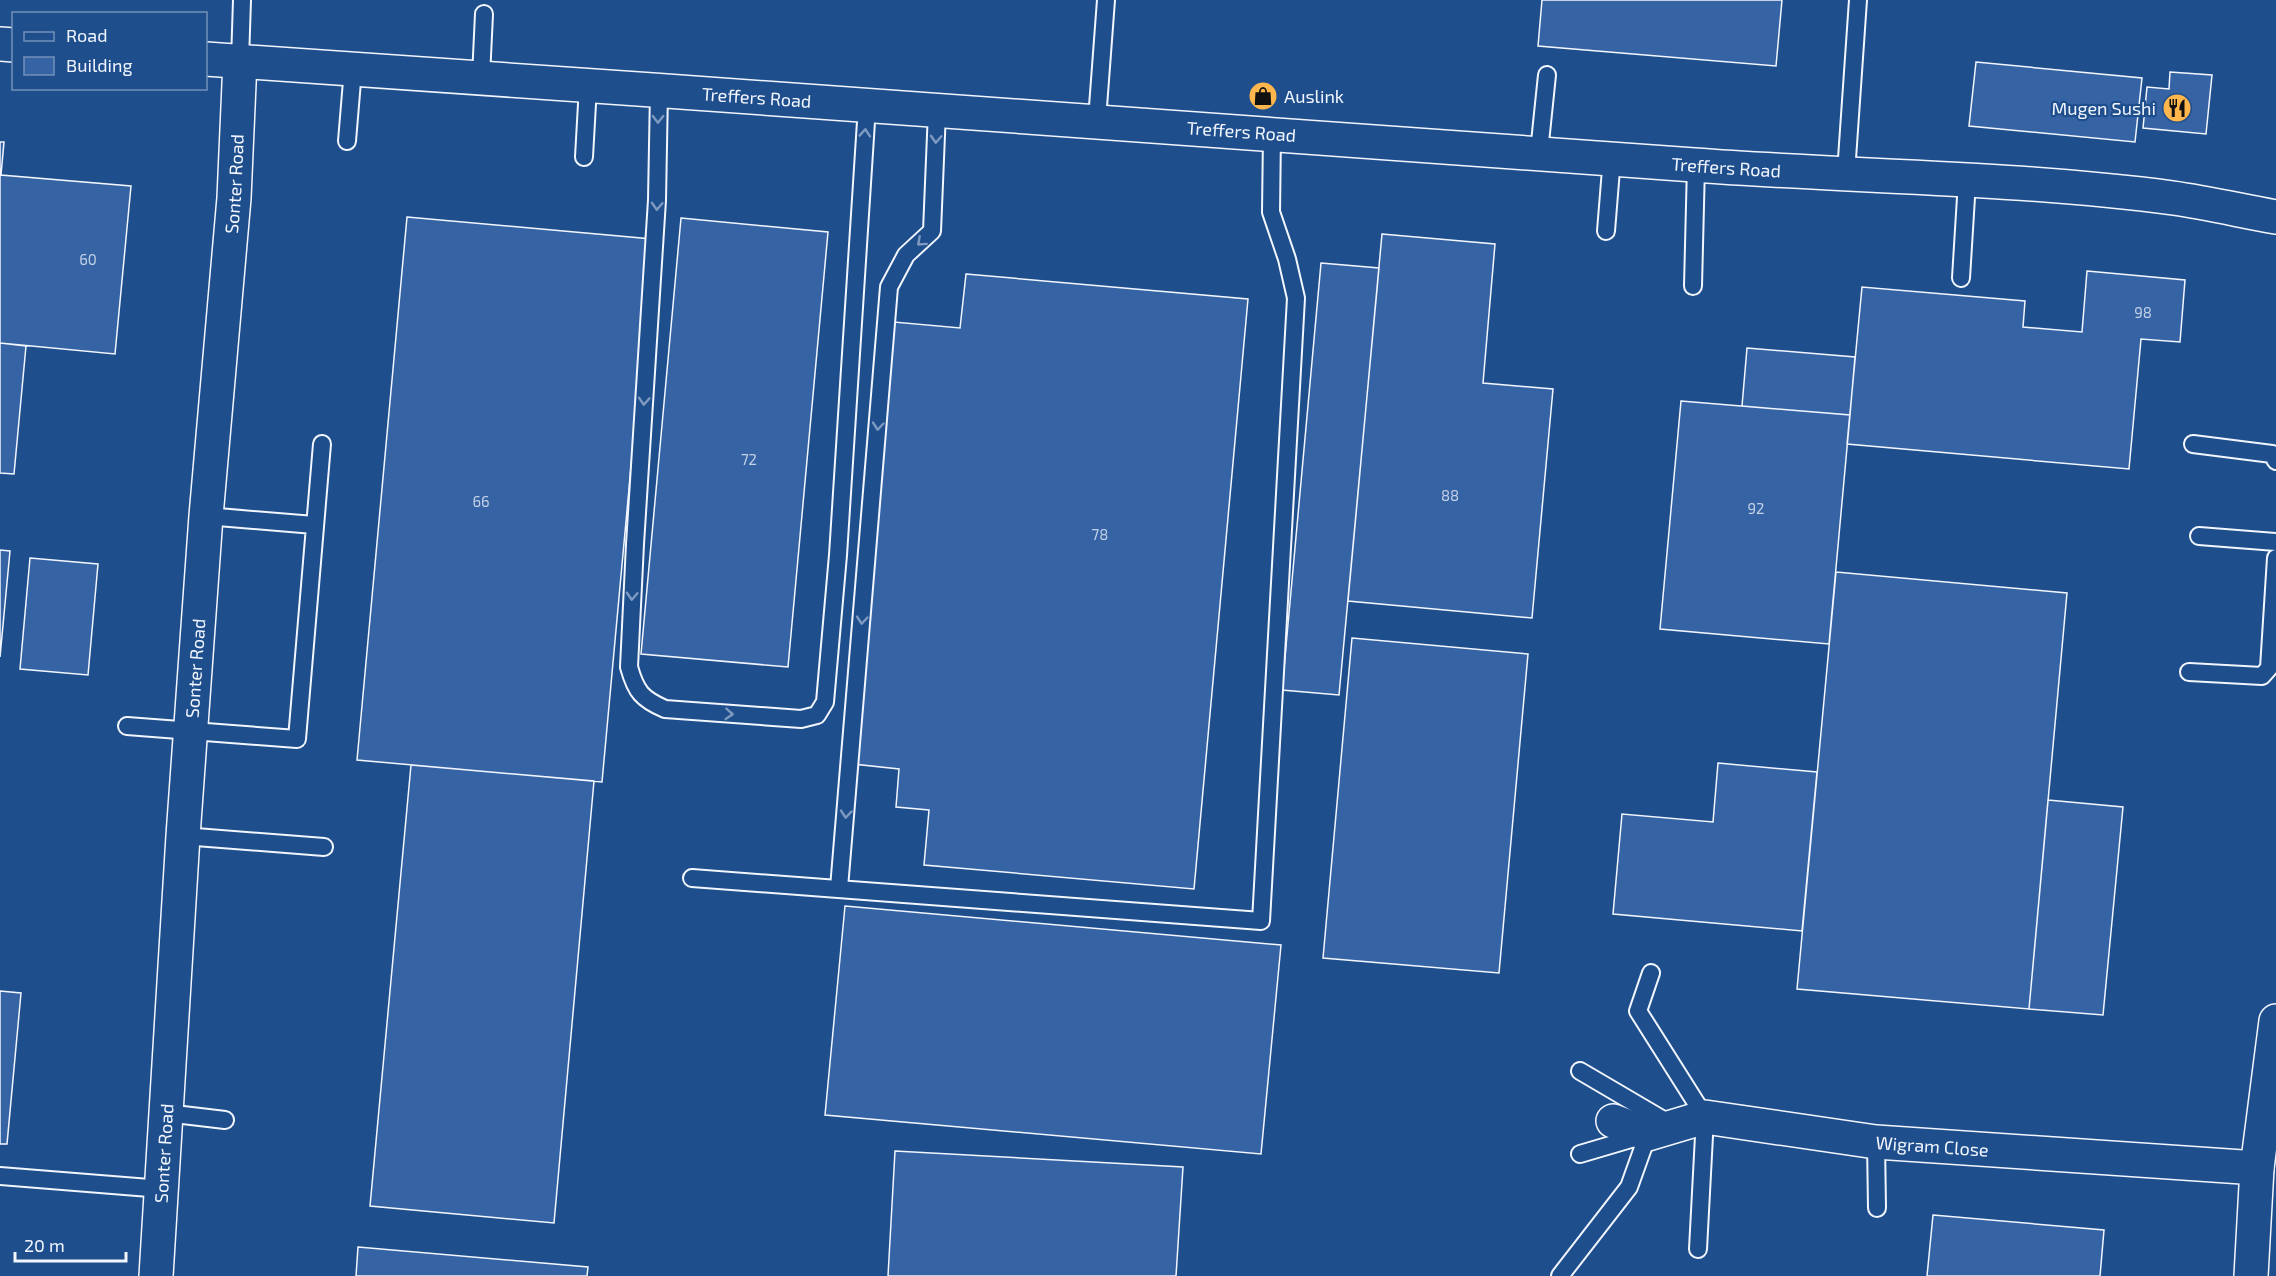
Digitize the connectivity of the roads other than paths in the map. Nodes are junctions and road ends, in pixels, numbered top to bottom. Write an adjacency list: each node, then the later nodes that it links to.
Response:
1 (242, 0): 6 (lane)
2 (1106, 0): 14 (lane)
3 (1858, 0): 21 (lane)
4 (484, 14): 9 (lane)
5 (207, 59): 6 (street, Treffers Road)
6 (240, 61): 7 (street, Treffers Road); 30 (street, Sonter Road)
7 (353, 69): 9 (street, Treffers Road); 16 (lane)
8 (1547, 75): 17 (lane)
9 (481, 77): 10 (street, Treffers Road)
10 (588, 86): 11 (street, Treffers Road); 18 (lane)
11 (659, 91): 12 (street, Treffers Road); 12 (lane, one-way to 12)
12 (867, 106): 13 (street, Treffers Road)
13 (937, 111): 14 (street, Treffers Road); 41 (lane, one-way to 41)
14 (1097, 120): 15 (street, Treffers Road)
15 (1272, 134): 17 (street, Treffers Road); 41 (lane)
16 (347, 141)
17 (1539, 152): 19 (street, Treffers Road)
18 (584, 157)
19 (1611, 157): 20 (street, Treffers Road); 24 (lane)
20 (1696, 165): 21 (street, Treffers Road); 26 (lane)
21 (1846, 173): 22 (street, Treffers Road)
22 (1967, 181): 23 (street, Treffers Road); 25 (lane)
23 (2276, 217)
24 (1606, 231)
25 (1961, 278)
26 (1694, 286)
27 (322, 444): 31 (lane)
28 (2193, 444): 29 (lane)
29 (2276, 460)
30 (206, 516): 31 (lane); 37 (street, Sonter Road)
31 (314, 525): 37 (lane)
32 (2199, 536): 33 (lane)
33 (2276, 542)
34 (2276, 558): 35 (lane)
35 (2189, 672)
36 (127, 726): 37 (lane)
37 (191, 732): 38 (street, Sonter Road)
38 (183, 836): 39 (lane); 45 (street, Sonter Road)
39 (324, 847)
40 (692, 878): 41 (lane)
41 (839, 888)
42 (1651, 973): 46 (lane)
43 (2276, 1021): 52 (street)
44 (1581, 1071): 49 (lane)
45 (166, 1113): 47 (lane); 54 (street, Sonter Road)
46 (1705, 1117): 49 (street, Wigram Close); 50 (street, Wigram Close); 56 (lane)
47 (225, 1120)
48 (1613, 1121): 49 (street)
49 (1660, 1130): 51 (lane); 58 (lane)
50 (1876, 1142): 52 (street, Wigram Close); 55 (lane)
51 (1580, 1154)
52 (2257, 1168): 59 (street)
53 (0, 1176): 54 (lane)
54 (162, 1189): 57 (street, Sonter Road)
55 (1877, 1208)
56 (1698, 1249)
57 (156, 1276)
58 (1560, 1276)
59 (2250, 1276)

